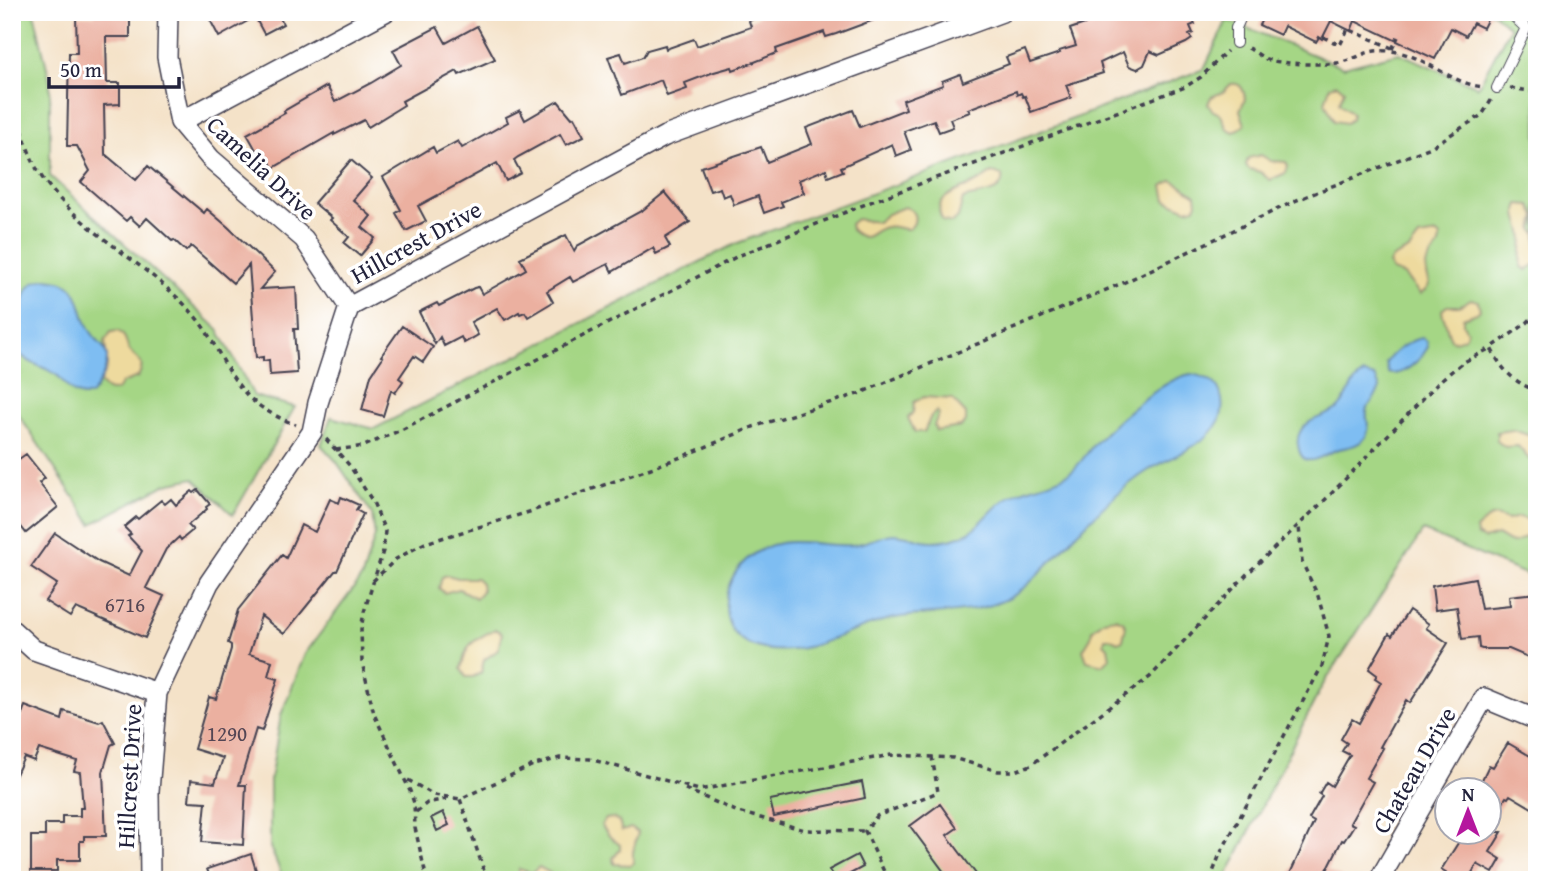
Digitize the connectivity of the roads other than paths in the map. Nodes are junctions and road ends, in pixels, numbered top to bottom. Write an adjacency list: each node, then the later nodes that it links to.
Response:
1 (168, 12): 8 (street, Camelia Drive)
2 (385, 12): 8 (street)
3 (1002, 12): 9 (street, Hillcrest Drive)
4 (1243, 12): 6 (lane)
5 (1509, 12): 7 (lane)
6 (1236, 43)
7 (1497, 88)
8 (180, 122): 9 (street, Camelia Drive)
9 (349, 307): 11 (street, Hillcrest Drive)
10 (12, 630): 11 (street)
11 (157, 693): 13 (street, Hillcrest Drive)
12 (1537, 720): 14 (street, Chateau Drive)
13 (146, 878)
14 (1379, 880)

